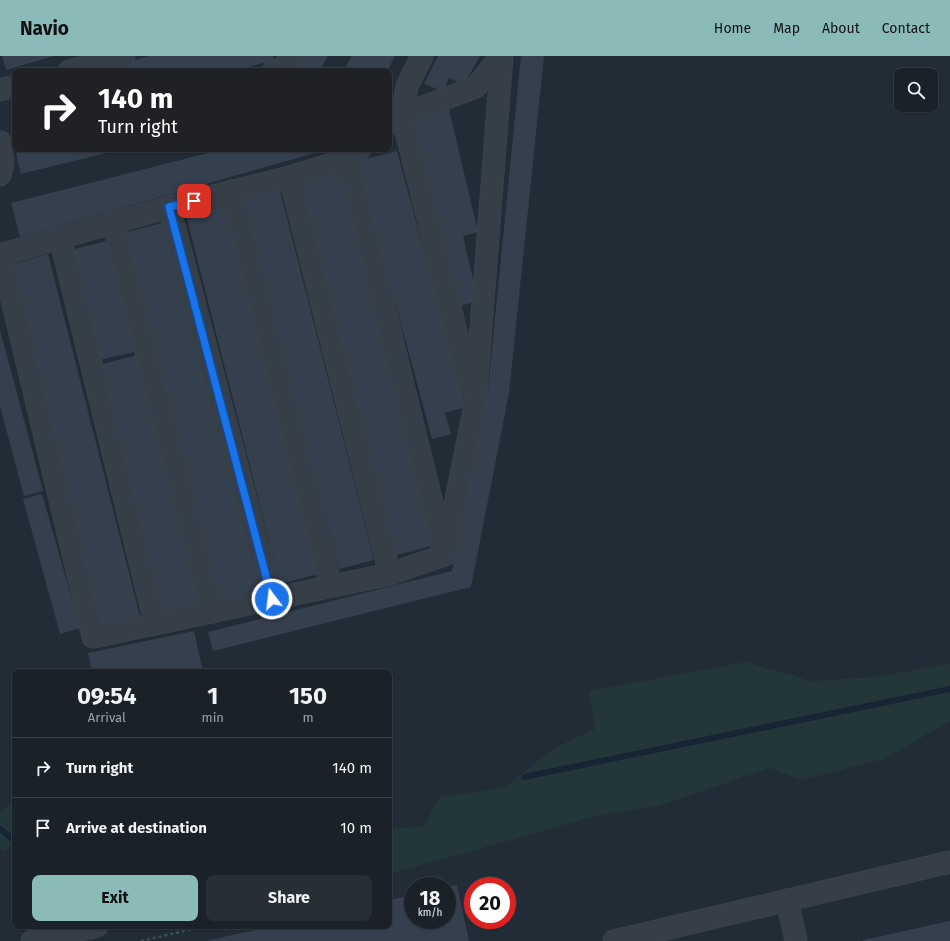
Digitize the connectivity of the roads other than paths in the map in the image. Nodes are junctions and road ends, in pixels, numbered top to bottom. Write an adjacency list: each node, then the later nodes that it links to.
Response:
1 (124, 56): 5 (lane)
2 (290, 56): 6 (lane)
3 (422, 56): 9 (lane)
4 (502, 56): 9 (lane); 20 (lane)
5 (80, 68)
6 (284, 68)
7 (12, 87): 8 (lane)
8 (0, 90)
9 (396, 121): 20 (lane)
10 (12, 138): 11 (lane)
11 (0, 141): 13 (lane)
12 (354, 154): 14 (lane); 21 (lane)
13 (0, 175)
14 (290, 178): 15 (lane); 22 (lane)
15 (232, 191): 16 (lane); 23 (lane)
16 (169, 207): 17 (lane); 24 (lane)
17 (114, 222): 18 (lane); 25 (lane)
18 (60, 237): 19 (lane); 26 (lane)
19 (1, 255): 26 (lane)
20 (475, 405): 21 (lane)
21 (445, 555): 22 (lane)
22 (390, 574): 23 (lane)
23 (331, 586): 24 (lane)
24 (272, 599): 25 (lane)
25 (212, 612): 26 (lane)
26 (155, 624)
27 (950, 862): 28 (lane)
28 (787, 900): 31 (lane); 32 (lane)
29 (84, 929): 30 (lane)
30 (32, 941)
31 (614, 941)
32 (796, 941)

